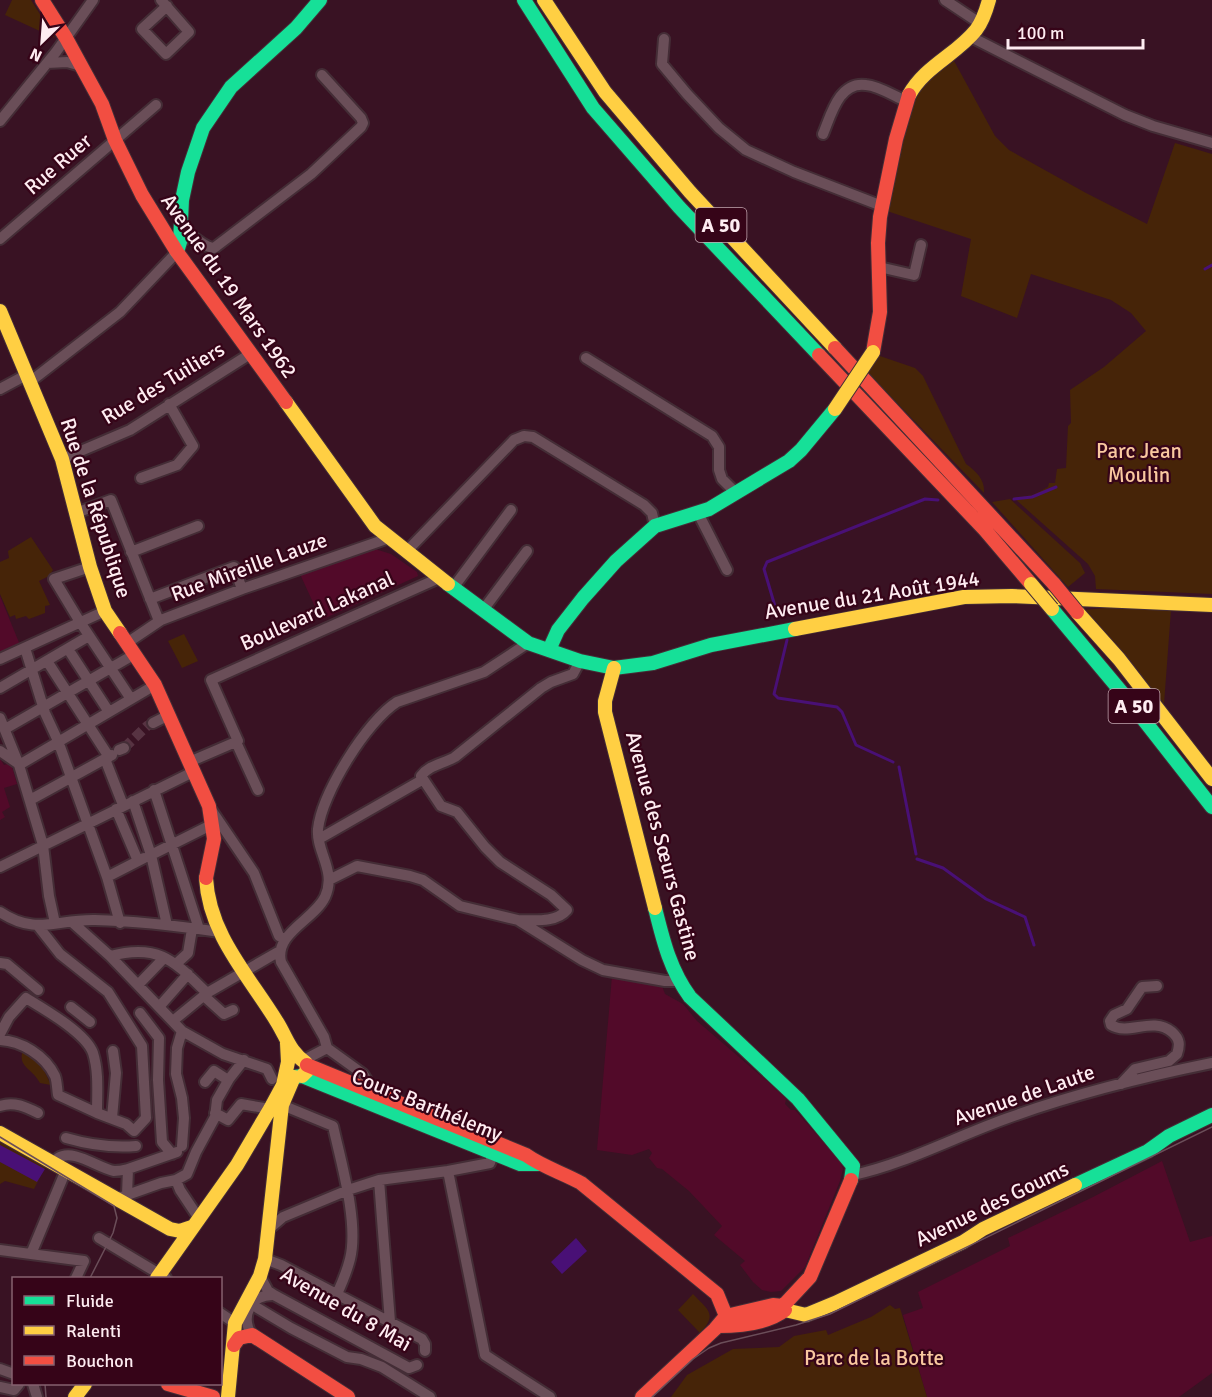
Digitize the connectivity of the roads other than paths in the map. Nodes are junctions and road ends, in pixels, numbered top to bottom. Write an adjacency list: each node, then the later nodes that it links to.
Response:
1 (42, 0): 11 (main road, Avenue du 19 Mars 1962)
2 (93, 0): 11 (street)
3 (320, 0): 25 (main road)
4 (524, 0): 94 (main road, A 50, bridge)
5 (544, 0): 87 (main road, A 50, bridge)
6 (945, 0): 9 (street)
7 (989, 0): 9 (main road)
8 (164, 3): 8 (street)
9 (981, 24): 10 (main road)
10 (971, 37): 16 (main road); 21 (street)
11 (66, 38): 13 (street); 14 (main road, Avenue du 19 Mars 1962)
12 (664, 39): 22 (street)
13 (47, 63): 14 (street); 18 (street)
14 (81, 66): 20 (main road, Avenue du 19 Mars 1962)
15 (322, 75): 25 (street)
16 (906, 101): 19 (street); 22 (main road)
17 (156, 105): 20 (street, Rue Ruer)
18 (0, 121)
19 (823, 134)
20 (115, 140): 23 (street, Rue Ruer); 25 (main road, Avenue du 19 Mars 1962)
21 (1212, 143)
22 (882, 206): 26 (main road)
23 (0, 239)
24 (921, 245): 26 (street)
25 (178, 247): 29 (main road, Avenue du 19 Mars 1962); 31 (street)
26 (879, 267): 36 (main road, bridge)
27 (0, 311): 28 (main road, Rue de la République)
28 (3, 328): 31 (main road, Rue de la République)
29 (250, 354): 33 (street, Rue des Tuiliers); 42 (main road, Avenue du 19 Mars 1962)
30 (586, 358): 36 (street)
31 (29, 377): 32 (street); 34 (main road, Rue de la République)
32 (0, 389)
33 (169, 404): 34 (street, Rue des Tuiliers); 35 (street)
34 (62, 459): 38 (main road, Rue de la République)
35 (141, 478)
36 (736, 493): 39 (main road)
37 (511, 510): 49 (street)
38 (76, 513): 44 (street); 46 (main road, Rue de la République)
39 (698, 513): 41 (main road); 47 (street)
40 (198, 526): 44 (street)
41 (655, 526): 45 (street); 62 (main road)
42 (389, 538): 45 (main road, Avenue du 19 Mars 1962); 50 (street, Rue Mireille Lauze)
43 (526, 551): 53 (street)
44 (131, 552): 51 (street)
45 (406, 552): 48 (main road, Avenue du 19 Mars 1962)
46 (90, 567): 54 (main road, Rue de la République); 56 (street)
47 (727, 570)
48 (439, 578): 49 (main road, Avenue du 19 Mars 1962); 81 (street, Boulevard Lakanal)
49 (453, 588): 53 (main road, Avenue du 19 Mars 1962)
50 (242, 589): 51 (street); 55 (street, Rue Mireille Lauze)
51 (150, 599): 55 (street)
52 (1212, 605): 67 (main road, Avenue du 21 Août 1944)
53 (483, 610): 58 (main road, Avenue du 21 Août 1944)
54 (105, 611): 56 (street); 60 (main road, Rue de la République)
55 (159, 621): 60 (street, Rue Mireille Lauze)
56 (80, 622): 57 (street); 59 (street)
57 (89, 636): 61 (street); 66 (street)
58 (528, 643): 62 (main road, Avenue du 21 Août 1944); 97 (street)
59 (25, 648): 63 (street); 68 (street)
60 (131, 648): 66 (street, Rue Mireille Lauze); 70 (main road, Rue de la République)
61 (68, 649): 64 (street); 69 (street)
62 (549, 651): 65 (main road, Avenue du 21 Août 1944)
63 (0, 659)
64 (47, 661): 68 (street); 72 (street)
65 (580, 661): 67 (main road, Avenue du 21 Août 1944); 88 (street)
66 (110, 668): 69 (street, Rue Mireille Lauze); 73 (street)
67 (614, 668): 122 (main road, Avenue des Sœurs Gastine)
68 (31, 670): 71 (street); 74 (street)
69 (89, 680): 72 (street, Rue Mireille Lauze); 75 (street)
70 (155, 685): 73 (street); 76 (main road, Rue de la République)
71 (0, 688)
72 (68, 693): 74 (street, Rue Mireille Lauze); 79 (street)
73 (131, 699): 75 (street)
74 (44, 705): 77 (street, Rue Mireille Lauze); 80 (street)
75 (109, 712): 79 (street)
76 (169, 715): 78 (street); 85 (main road, Rue de la République)
77 (2, 723): 84 (street)
78 (153, 723)
79 (88, 724): 80 (street); 83 (street)
80 (58, 741): 84 (street); 86 (street)
81 (236, 742): 85 (street); 90 (street)
82 (0, 751): 84 (street)
83 (114, 754): 86 (street); 92 (street)
84 (19, 765): 91 (street)
85 (191, 767): 89 (street); 93 (main road, Rue de la République)
86 (69, 778): 91 (street); 96 (street)
87 (1212, 779)
88 (422, 780): 97 (street); 106 (street)
89 (154, 790): 92 (street); 98 (street)
90 (258, 790)
91 (30, 800): 99 (street)
92 (124, 805): 96 (street); 100 (street); 101 (street)
93 (209, 806): 95 (main road, Rue de la République); 114 (street)
94 (1212, 807)
95 (213, 824): 98 (street); 113 (main road, Rue de la République)
96 (86, 825): 99 (street); 103 (street)
97 (319, 839): 104 (street)
98 (172, 844): 100 (street); 112 (street)
99 (43, 845): 102 (street); 109 (street)
100 (150, 855): 101 (street); 110 (street)
101 (138, 861): 103 (street)
102 (0, 867)
103 (107, 877): 108 (street)
104 (329, 880): 106 (street); 114 (street)
105 (0, 912): 111 (street)
106 (518, 921): 122 (street)
107 (72, 922): 108 (street); 109 (street); 115 (street)
108 (120, 922): 110 (street)
109 (55, 923): 111 (street)
110 (167, 925): 112 (street)
111 (38, 926): 152 (street)
112 (196, 929): 113 (street); 119 (street)
113 (220, 932): 120 (main road, Rue de la République)
114 (285, 939): 116 (street)
115 (110, 956): 117 (street); 123 (street)
116 (280, 957): 120 (street); 136 (street)
117 (164, 958): 119 (street); 123 (street)
118 (0, 963): 125 (street)
119 (177, 963): 121 (street)
120 (243, 973): 126 (street); 140 (main road, Rue de la République)
121 (188, 974): 126 (street); 127 (street)
122 (678, 981): 166 (main road, Avenue des Sœurs Gastine)
123 (138, 986): 127 (street)
124 (1157, 986): 144 (street)
125 (38, 990)
126 (206, 994): 129 (street); 131 (street)
127 (155, 1004): 131 (street)
128 (71, 1006): 132 (street)
129 (233, 1010)
130 (140, 1013): 159 (street)
131 (174, 1020): 133 (street)
132 (90, 1022)
133 (182, 1031): 138 (street); 159 (street)
134 (0, 1034): 149 (street)
135 (0, 1040): 149 (street)
136 (327, 1048): 140 (street); 145 (street)
137 (113, 1051): 152 (street)
138 (244, 1060): 141 (street); 142 (street)
139 (1212, 1063): 144 (street, Avenue de Laute)
140 (297, 1067): 145 (main road); 147 (main road); 158 (main road, Cours Barthélemy)
141 (272, 1079)
142 (228, 1080): 143 (street); 150 (street)
143 (205, 1082)
144 (1121, 1084): 166 (street, Avenue de Laute)
145 (375, 1093): 158 (main road)
146 (0, 1106): 148 (street)
147 (276, 1107): 150 (street); 153 (main road); 156 (main road); 169 (street)
148 (38, 1113)
149 (98, 1113): 152 (street)
150 (215, 1113): 160 (street)
151 (1212, 1115): 183 (main road, Avenue des Goums)
152 (112, 1118)
153 (257, 1129): 156 (main road); 171 (main road)
154 (0, 1133): 164 (main road)
155 (66, 1138): 157 (street)
156 (279, 1139): 172 (main road)
157 (136, 1146)
158 (494, 1148): 165 (street); 185 (main road, Cours Barthélemy)
159 (178, 1150): 160 (street); 162 (street); 163 (street)
160 (196, 1152): 162 (street)
161 (58, 1158): 163 (street)
162 (190, 1163): 167 (street)
163 (128, 1169): 170 (street)
164 (66, 1170): 170 (main road); 175 (street)
165 (448, 1172): 168 (street); 199 (street)
166 (853, 1175): 183 (main road)
167 (176, 1180): 170 (street); 171 (street)
168 (379, 1180): 169 (street); 186 (street)
169 (348, 1190): 172 (street); 180 (street)
170 (122, 1197): 171 (main road)
171 (195, 1222): 179 (main road)
172 (269, 1229): 176 (main road)
173 (99, 1238): 179 (street)
174 (0, 1250): 175 (street)
175 (31, 1254): 178 (street)
176 (265, 1259): 177 (main road); 180 (street)
177 (260, 1276): 181 (street, Avenue du 8 Mai); 182 (main road)
178 (76, 1277)
179 (161, 1277)
180 (337, 1294): 186 (street)
181 (274, 1295): 182 (street); 191 (street, Avenue du 8 Mai)
182 (249, 1303): 187 (main road); 188 (street); 198 (street)
183 (784, 1308): 185 (main road)
184 (222, 1314): 187 (street)
185 (722, 1321): 200 (main road)
186 (390, 1322): 190 (street)
187 (235, 1323): 189 (main road)
188 (252, 1335): 189 (main road); 197 (main road)
189 (234, 1345): 196 (main road)
190 (425, 1351)
191 (417, 1365)
192 (18, 1385): 194 (street)
193 (174, 1385): 195 (main road)
194 (0, 1387)
195 (213, 1397)
196 (228, 1397)
197 (348, 1397)
198 (430, 1397)
199 (550, 1397)
200 (642, 1397)

